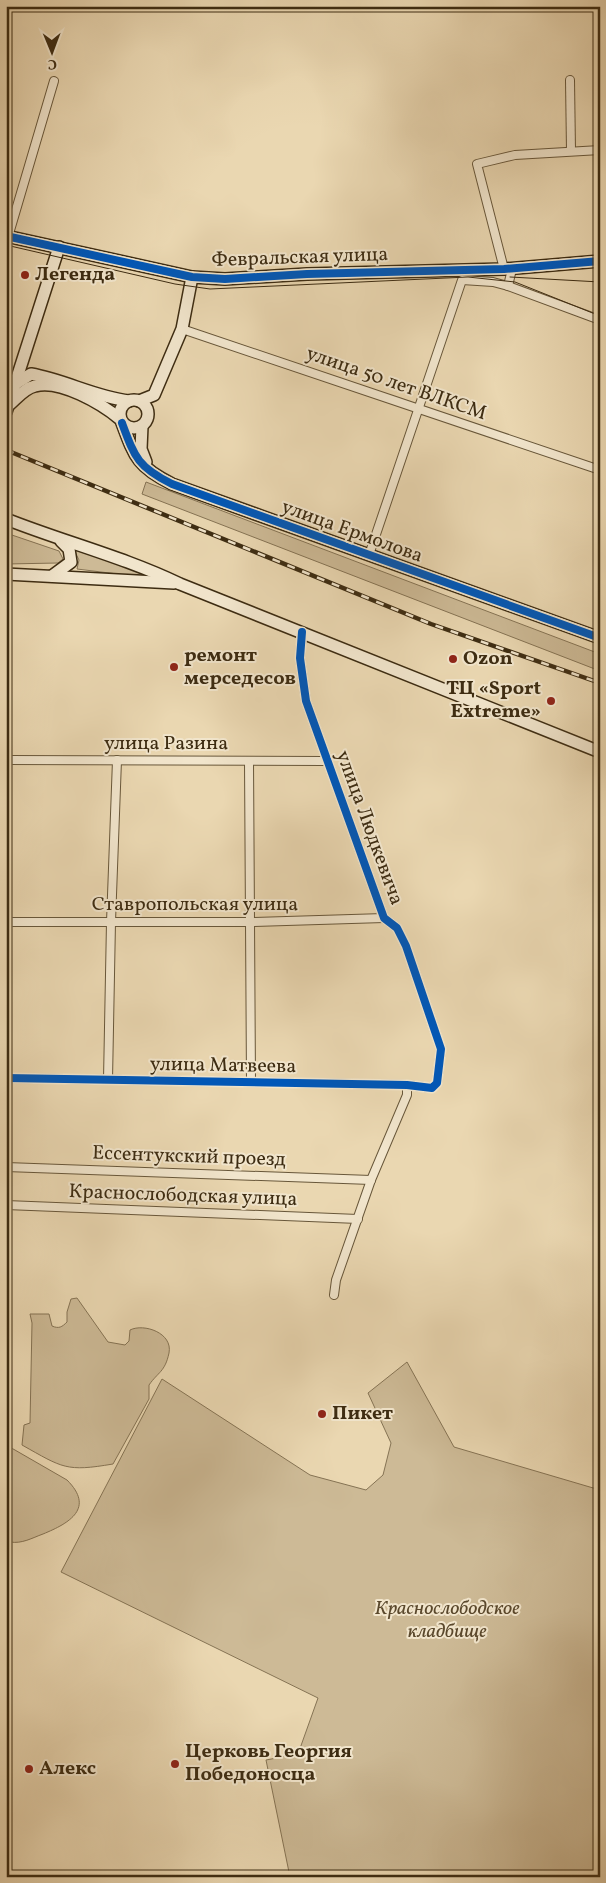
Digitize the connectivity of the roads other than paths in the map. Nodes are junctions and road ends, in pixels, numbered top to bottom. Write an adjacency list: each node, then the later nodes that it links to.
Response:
1 (54, 80): 5 (street)
2 (570, 80): 4 (street)
3 (600, 150): 4 (street)
4 (571, 151): 8 (street)
5 (7, 236): 6 (street, Февральская улица)
6 (59, 247): 9 (street, Февральская улица); 13 (street)
7 (600, 261): 8 (street, Февральская улица)
8 (508, 269): 9 (street, Февральская улица); 10 (street)
9 (192, 277): 12 (street)
10 (508, 286): 11 (street); 17 (street)
11 (600, 320)
12 (182, 329): 14 (street); 17 (street, улица 50 лет ВЛКСМ)
13 (15, 384): 15 (street); 16 (street)
14 (154, 395): 15 (street); 18 (street)
15 (134, 401): 18 (street); 19 (street)
16 (8, 408): 19 (street)
17 (420, 408): 21 (street, улица 50 лет ВЛКСМ); 25 (street)
18 (148, 413): 20 (street)
19 (121, 421): 20 (street); 22 (street, улица Ермолова)
20 (142, 426): 22 (street)
21 (600, 470)
22 (153, 474): 25 (street, улица Ермолова)
23 (6, 519): 24 (street)
24 (60, 540): 27 (street); 28 (street)
25 (369, 555): 30 (street, улица Ермолова)
26 (6, 574): 27 (street)
27 (52, 576): 28 (street)
28 (180, 584): 29 (street)
29 (302, 632): 31 (street); 35 (street, улица Людкевича)
30 (600, 638)
31 (600, 752)
32 (6, 760): 33 (street, улица Разина)
33 (118, 760): 34 (street, улица Разина); 38 (street)
34 (249, 761): 35 (street, улица Разина); 39 (street)
35 (326, 761): 36 (street, улица Людкевича)
36 (384, 918): 39 (street, Ставропольская улица); 43 (street, улица Людкевича)
37 (6, 922): 38 (street, Ставропольская улица)
38 (111, 922): 39 (street, Ставропольская улица); 41 (street)
39 (252, 922): 42 (street)
40 (6, 1078): 41 (street, улица Матвеева)
41 (108, 1080): 42 (street, улица Матвеева)
42 (251, 1082): 44 (street, улица Матвеева)
43 (437, 1083): 44 (street, улица Матвеева)
44 (407, 1085): 46 (street)
45 (6, 1167): 46 (street, Ессентукский проезд)
46 (371, 1180): 48 (street)
47 (6, 1205): 48 (street, Краснослободская улица)
48 (358, 1219): 49 (street)
49 (334, 1295)

